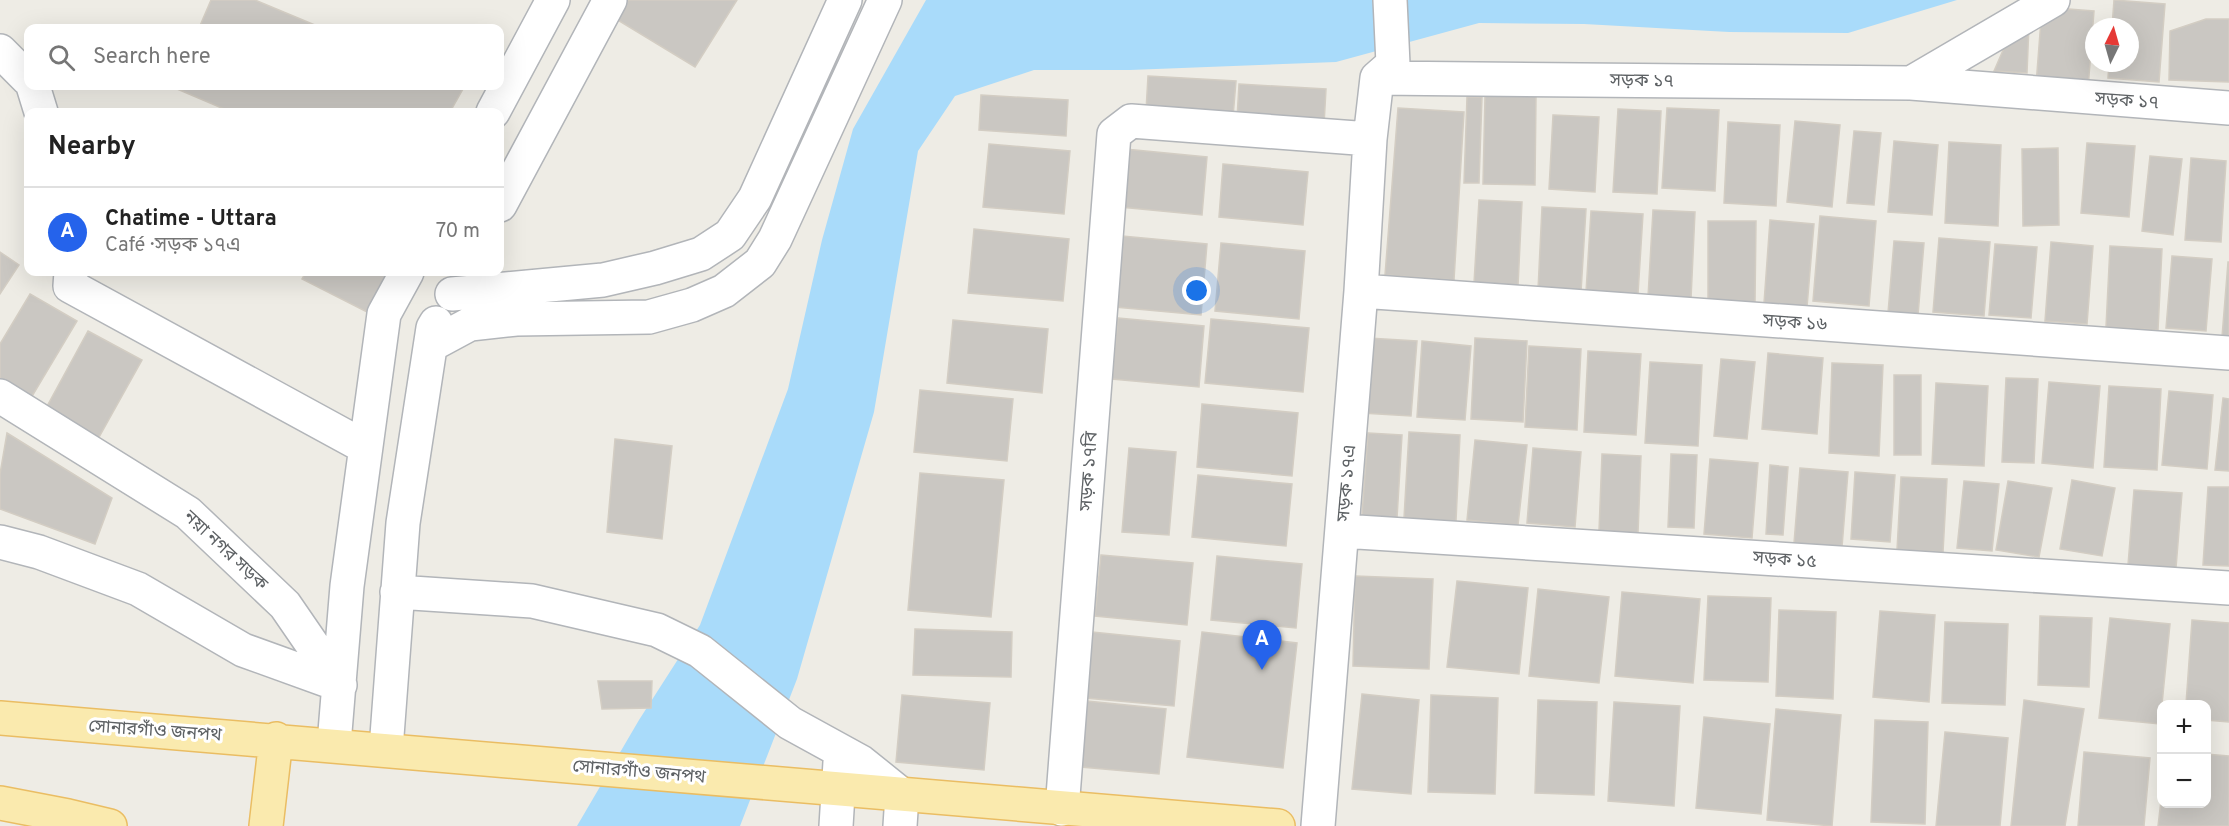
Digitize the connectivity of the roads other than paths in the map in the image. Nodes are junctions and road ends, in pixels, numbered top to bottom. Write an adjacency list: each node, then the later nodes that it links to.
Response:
1 (553, 0): 13 (street)
2 (610, 0): 16 (street)
3 (845, 0): 19 (street)
4 (885, 0): 21 (street)
5 (1390, 0): 8 (street)
6 (2053, 0): 10 (street)
7 (0, 51): 9 (street)
8 (1385, 71): 10 (street, সড়ক ১৭); 15 (street)
9 (24, 75)
10 (1911, 83): 14 (street, সড়ক ১৭)
11 (34, 90): 12 (street)
12 (40, 108)
13 (495, 108)
14 (2229, 108)
15 (1370, 140): 20 (street, সড়ক ১৭এ); 37 (street, সড়ক ১৭বি)
16 (504, 198)
17 (71, 276): 24 (street)
18 (405, 276): 24 (street)
19 (458, 283): 21 (street)
20 (1361, 291): 22 (street, সড়ক ১৬); 25 (street, সড়ক ১৭এ)
21 (431, 345): 28 (street)
22 (2229, 353)
23 (0, 396): 29 (street, নয়া নগর সড়ক)
24 (366, 447): 29 (street)
25 (1342, 531): 27 (street, সড়ক ১৫); 44 (street, সড়ক ১৭এ)
26 (0, 542): 29 (street)
27 (2229, 588)
28 (397, 592): 33 (street); 34 (street)
29 (340, 685): 32 (street)
30 (0, 718): 31 (main road, সোনারগাঁও জনপথ)
31 (276, 739): 32 (main road, সোনারগাঁও জনপথ); 41 (main road)
32 (334, 744): 33 (main road, সোনারগাঁও জনপথ)
33 (386, 749): 35 (main road, সোনারগাঁও জনপথ)
34 (841, 751): 35 (street); 38 (street)
35 (838, 789): 38 (main road, সোনারগাঁও জনপথ); 42 (street)
36 (0, 803): 39 (main road)
37 (1062, 809): 38 (main road, সোনারগাঁও জনপথ); 43 (main road, সোনারগাঁও জনপথ)
38 (901, 810)
39 (58, 821): 40 (main road)
40 (110, 826)
41 (266, 826)
42 (836, 826)
43 (1278, 826)
44 (1318, 826)

